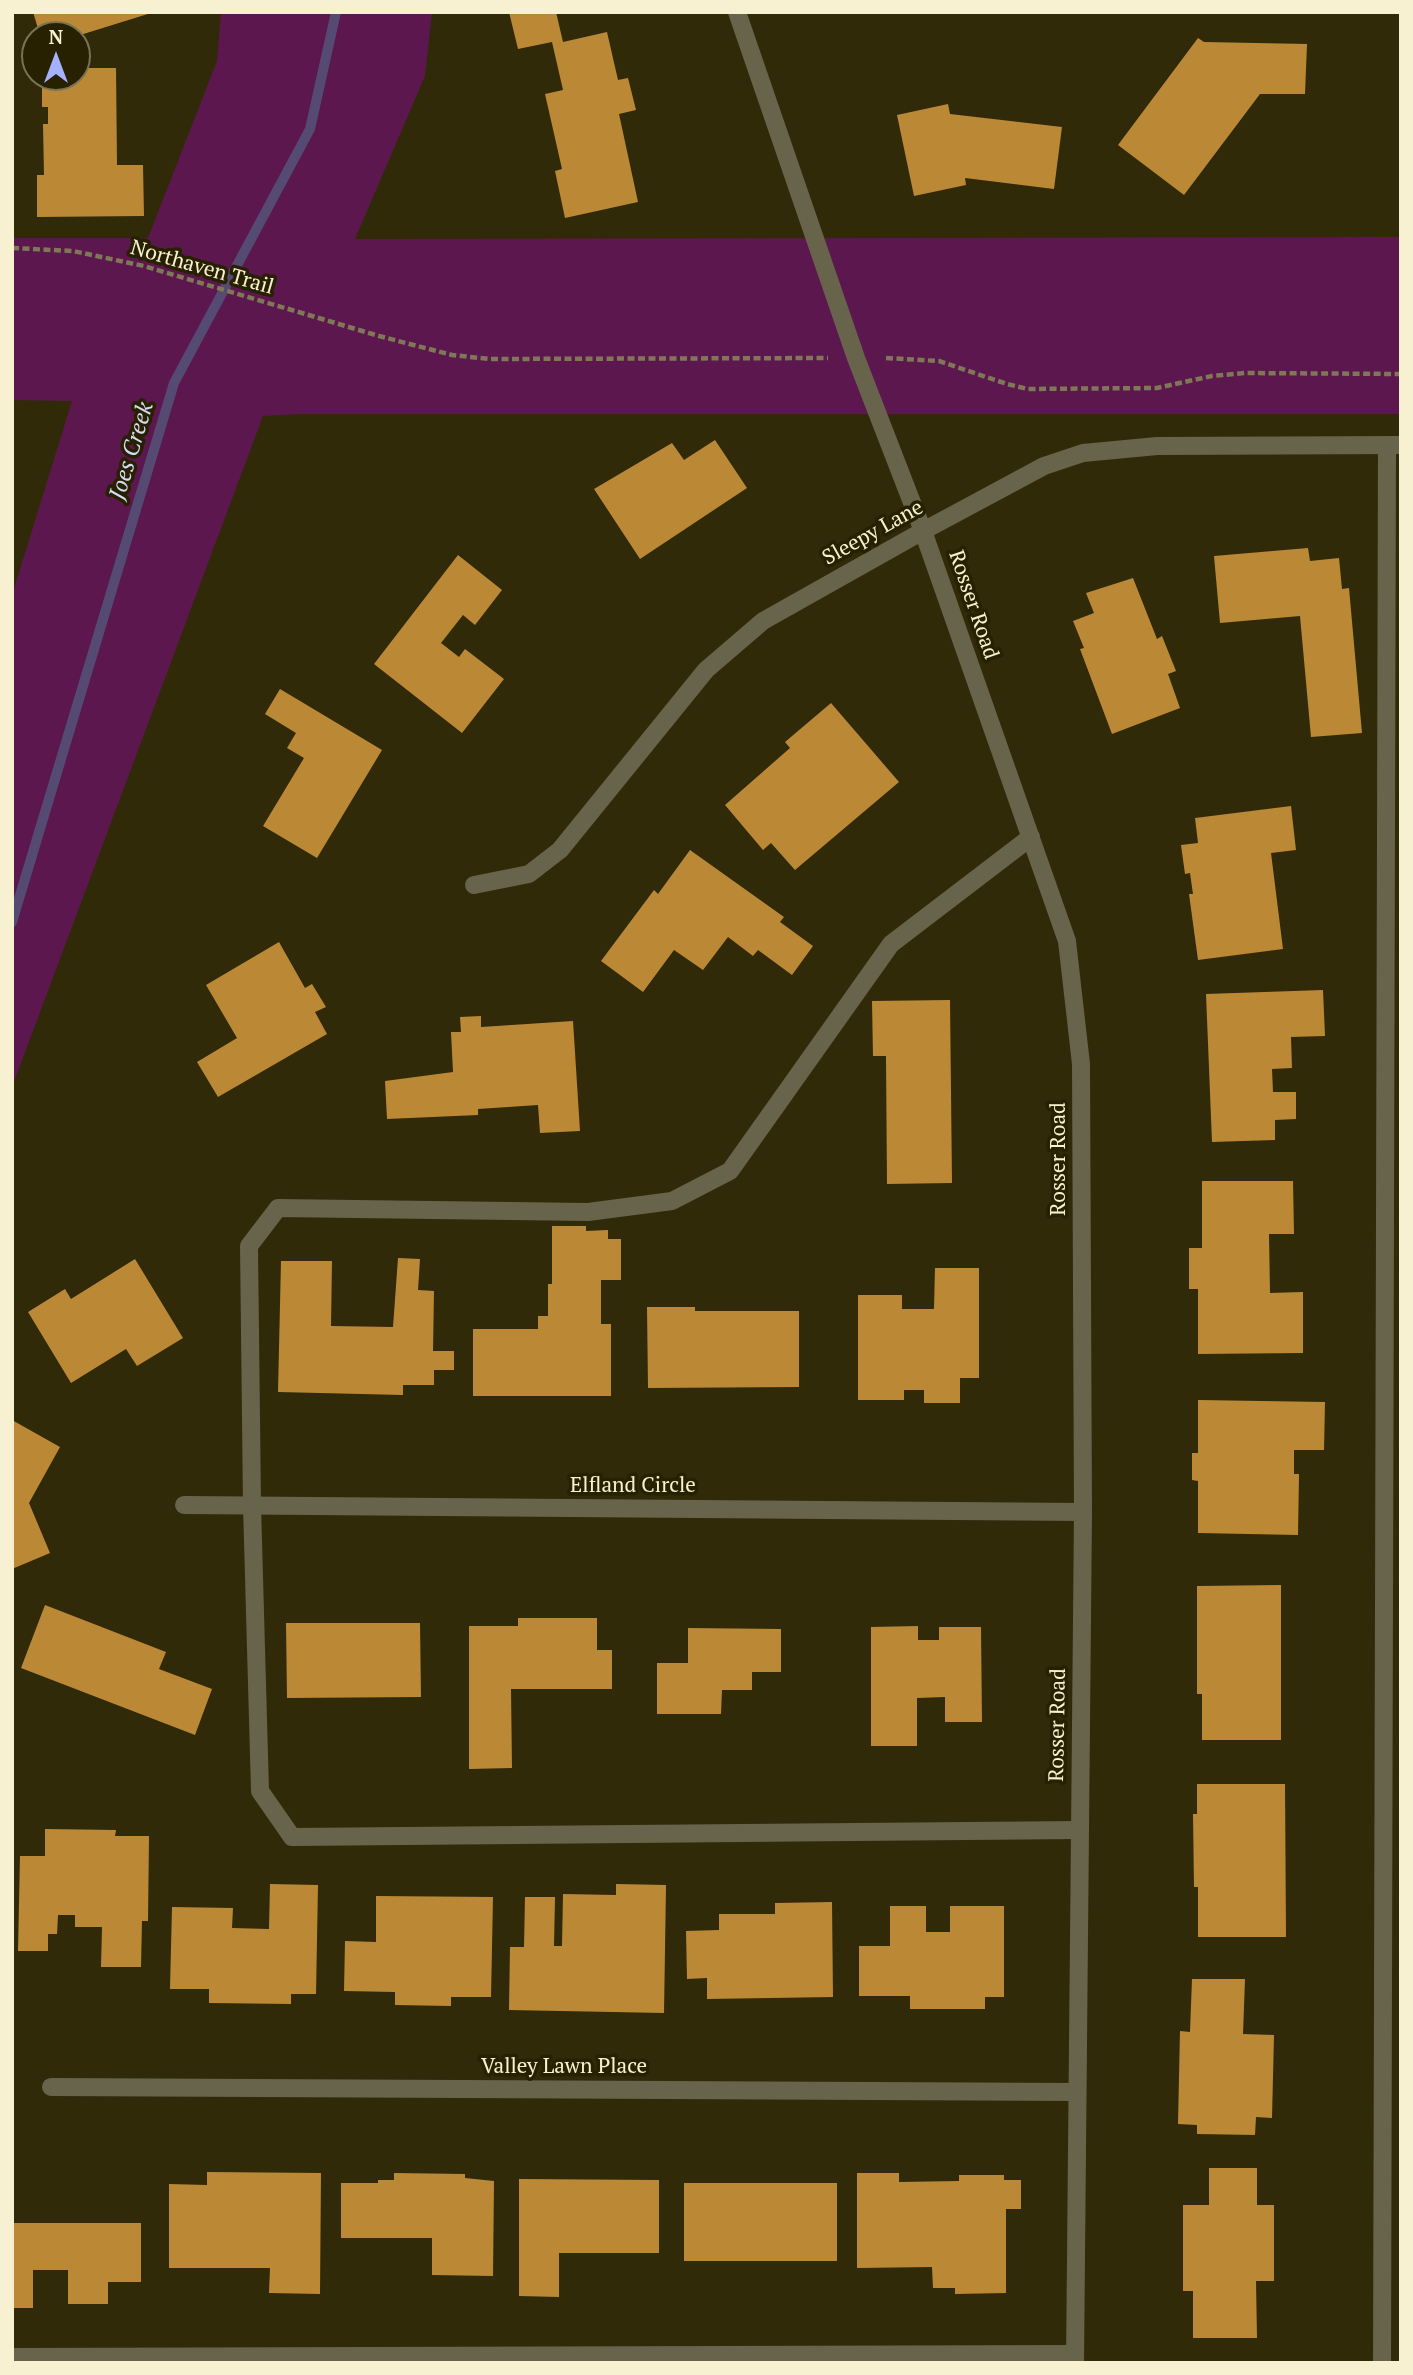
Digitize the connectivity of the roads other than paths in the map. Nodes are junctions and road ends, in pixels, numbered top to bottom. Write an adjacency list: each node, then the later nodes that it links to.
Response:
1 (737, 12): 3 (street, Rosser Road)
2 (1394, 445): 3 (street, Sleepy Lane); 14 (street)
3 (923, 531): 4 (street, Rosser Road); 5 (street, Sleepy Lane)
4 (1031, 837): 7 (street); 8 (street, Rosser Road)
5 (474, 885)
6 (184, 1505): 7 (street, Elfland Circle)
7 (252, 1505): 8 (street, Elfland Circle); 9 (street)
8 (1083, 1512): 9 (street, Rosser Road)
9 (1080, 1830): 11 (street, Rosser Road)
10 (51, 2087): 11 (street, Valley Lawn Place)
11 (1077, 2092): 13 (street, Rosser Road)
12 (12, 2357): 13 (street)
13 (1075, 2358)
14 (1382, 2363)

